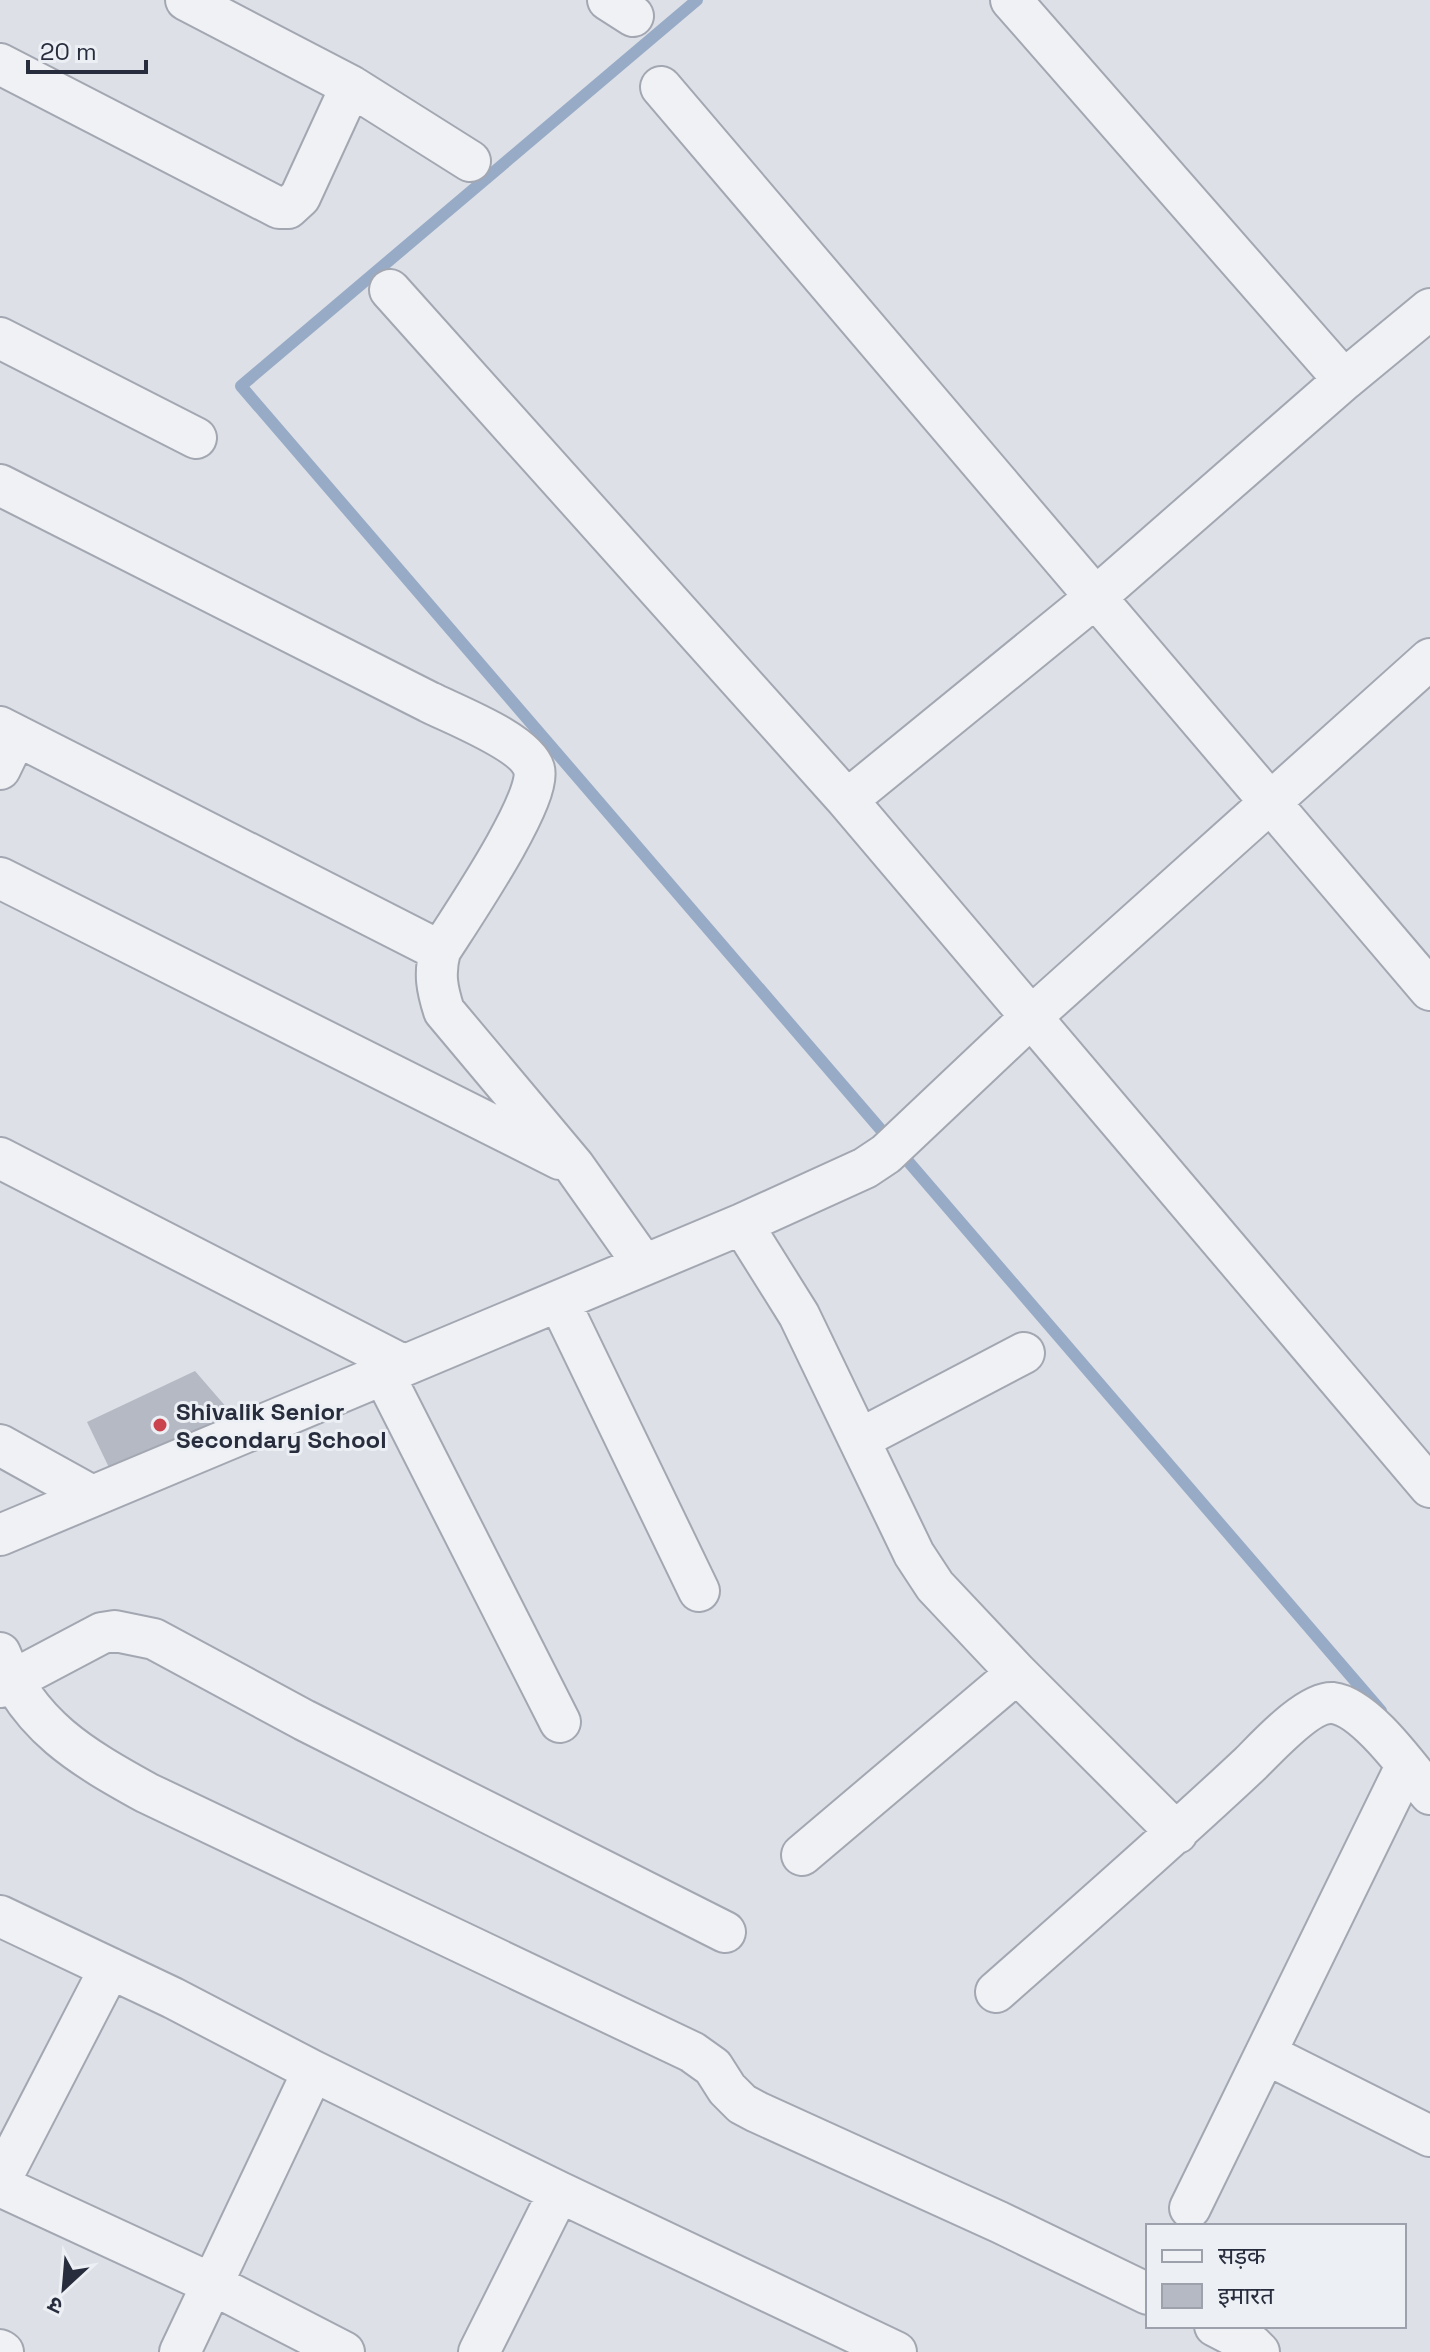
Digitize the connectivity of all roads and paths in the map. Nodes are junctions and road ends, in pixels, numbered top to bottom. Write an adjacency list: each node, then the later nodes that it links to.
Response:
1 (186, 0): 4 (street)
2 (1011, 0): 10 (street)
3 (0, 64): 4 (street)
4 (351, 86): 6 (street)
5 (661, 87): 13 (street)
6 (470, 161)
7 (390, 290): 16 (street)
8 (1430, 309): 10 (street)
9 (0, 338): 11 (street)
10 (1344, 380): 13 (street)
11 (196, 438)
12 (0, 485): 19 (street)
13 (1097, 596): 16 (street); 17 (street)
14 (1430, 659): 17 (street)
15 (5, 744): 19 (street)
16 (847, 800): 21 (street)
17 (1271, 801): 20 (street); 21 (street)
18 (0, 878): 23 (street)
19 (440, 951): 23 (street)
20 (1430, 990)
21 (1031, 1017): 24 (street); 31 (street)
22 (0, 1158): 28 (street)
23 (574, 1166): 25 (street)
24 (742, 1224): 25 (street); 29 (street)
25 (644, 1265): 26 (street)
26 (559, 1301): 28 (street); 34 (street)
27 (1024, 1353): 29 (street)
28 (393, 1369): 32 (street); 37 (street)
29 (860, 1439): 36 (street)
30 (0, 1445): 32 (street)
31 (1430, 1487)
32 (92, 1496): 33 (street)
33 (0, 1535)
34 (699, 1591)
35 (4, 1673): 42 (street); 52 (street)
36 (1017, 1673): 39 (street); 40 (street)
37 (560, 1722)
38 (1418, 1780): 39 (street); 45 (street)
39 (1177, 1833): 44 (street)
40 (802, 1855)
41 (0, 1916): 43 (street)
42 (725, 1932)
43 (110, 1968): 46 (street); 48 (street)
44 (996, 1992)
45 (1266, 2054): 47 (street); 50 (street)
46 (313, 2071): 49 (street); 51 (street)
47 (1430, 2136)
48 (0, 2183): 51 (street)
49 (559, 2192): 56 (street); 57 (street)
50 (1190, 2208)
51 (212, 2284): 54 (street); 55 (street)
52 (1146, 2293)
53 (1219, 2328): 58 (street)
54 (180, 2352)
55 (344, 2352)
56 (479, 2352)
57 (896, 2352)
58 (1259, 2352)

